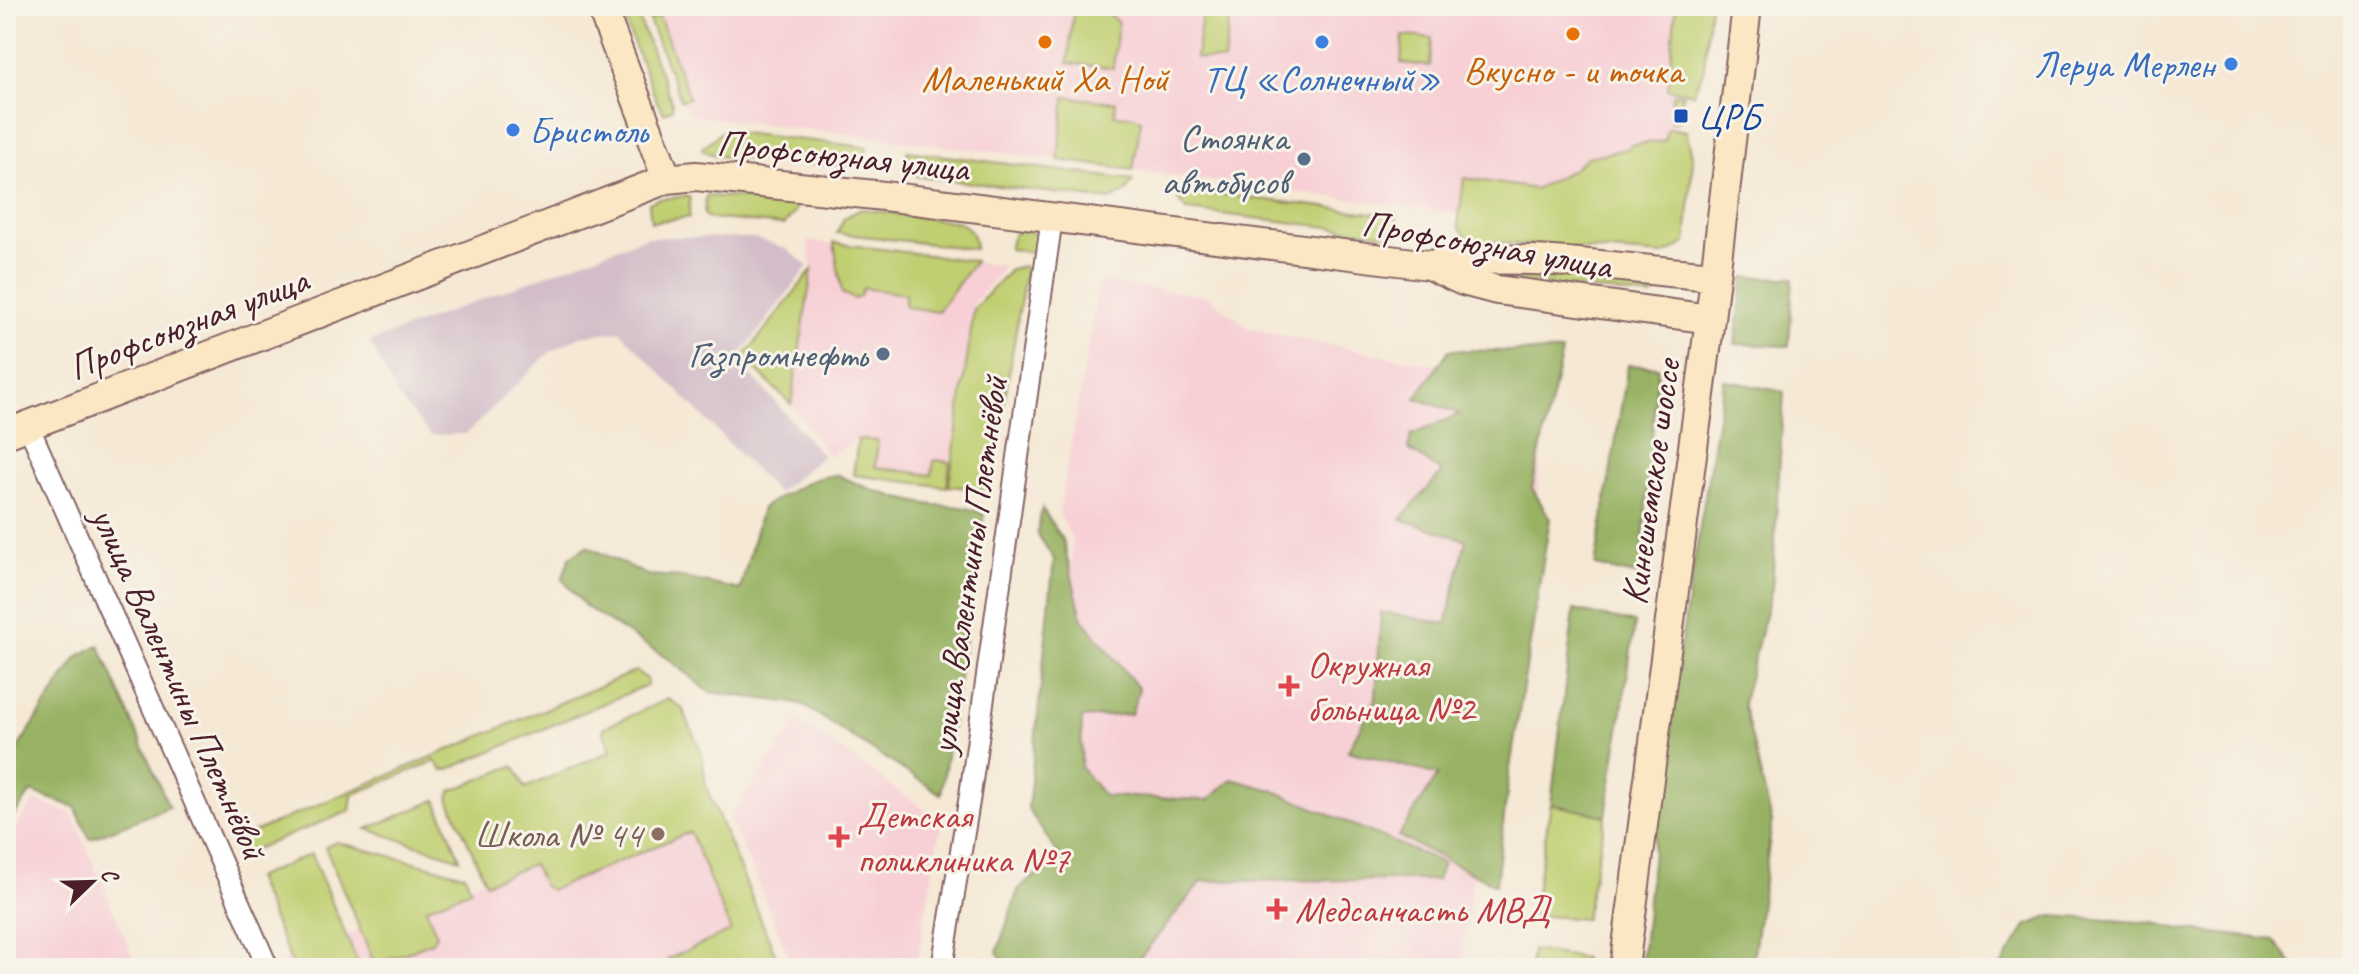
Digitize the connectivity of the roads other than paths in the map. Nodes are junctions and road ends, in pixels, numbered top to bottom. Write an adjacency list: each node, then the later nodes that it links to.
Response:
1 (601, 6): 3 (main road)
2 (1747, 6): 6 (main road, Кинешемское шоссе)
3 (667, 179): 4 (main road, Профсоюзная улица); 8 (main road, Профсоюзная улица)
4 (1052, 218): 5 (main road, Профсоюзная улица); 10 (street, улица Валентины Плетнёвой)
5 (1429, 265): 6 (main road); 7 (main road, Профсоюзная улица)
6 (1714, 276): 7 (main road, Кинешемское шоссе)
7 (1710, 319): 11 (main road, Кинешемское шоссе)
8 (17, 429): 9 (street, улица Валентины Плетнёвой)
9 (268, 968)
10 (942, 968)
11 (1624, 968)

